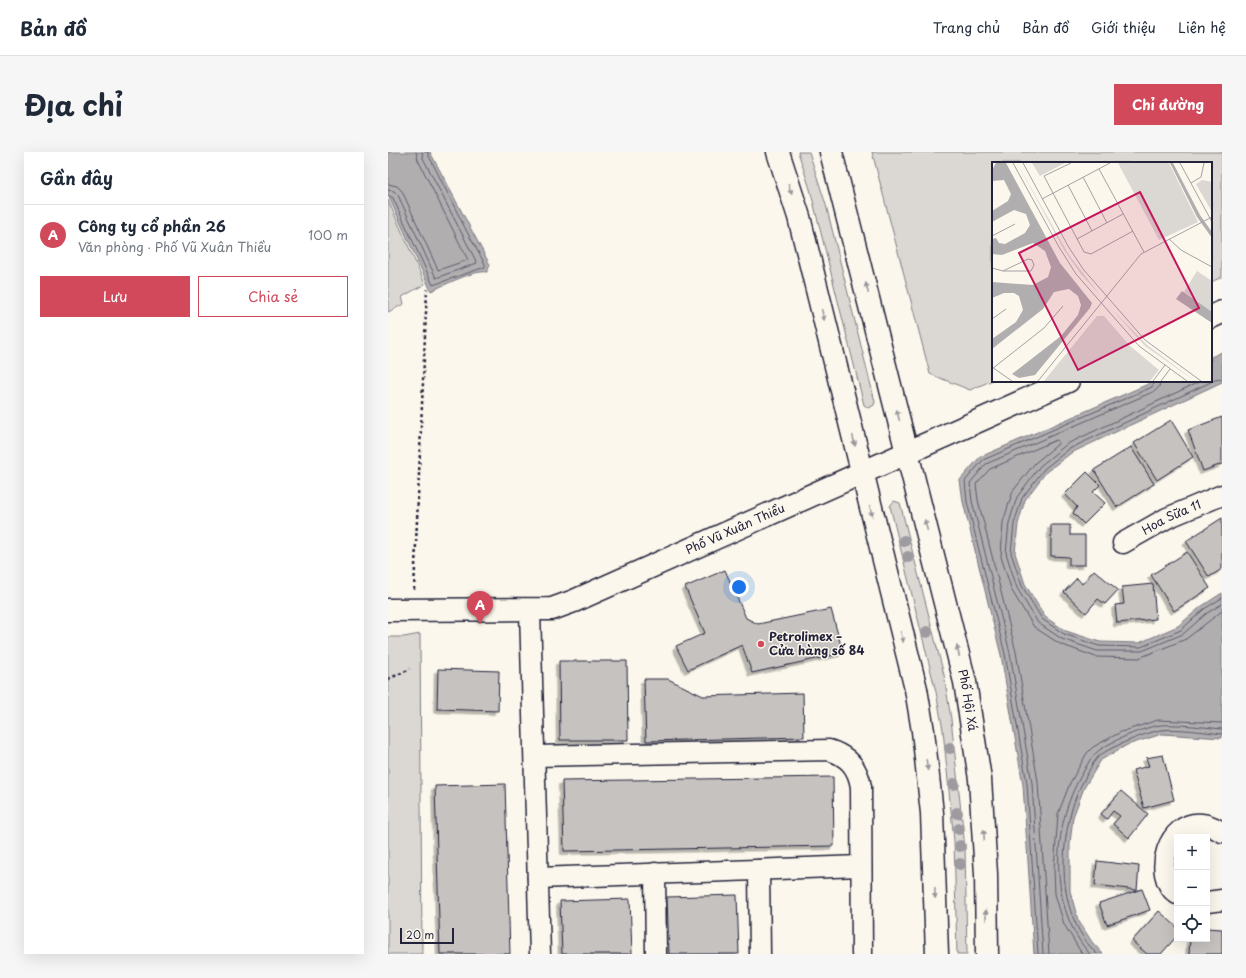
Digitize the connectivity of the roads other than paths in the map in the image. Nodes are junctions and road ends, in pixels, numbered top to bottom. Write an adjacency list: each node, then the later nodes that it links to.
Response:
1 (778, 152): 7 (main road, one-way to 7)
2 (831, 152): 6 (main road, Phố Hội Xá, one-way to 2)
3 (1222, 312): 4 (main road)
4 (1212, 317)
5 (1066, 382): 6 (main road, Phố Vũ Xuân Thiều)
6 (908, 452): 7 (main road, Phố Vũ Xuân Thiều); 26 (main road, Phố Hội Xá, one-way to 6)
7 (862, 473): 11 (main road, Phố Vũ Xuân Thiều); 25 (main road, one-way to 25)
8 (1222, 495): 9 (street, Hoa Sữa 11)
9 (1123, 543)
10 (388, 610): 11 (main road, Phố Vũ Xuân Thiều)
11 (530, 610): 12 (street)
12 (535, 756): 14 (street); 17 (street)
13 (1222, 832): 18 (street)
14 (861, 866): 15 (street); 24 (street)
15 (759, 870): 16 (street); 23 (street)
16 (655, 874): 17 (street); 22 (street)
17 (538, 878): 21 (street)
18 (1174, 891)
19 (1222, 900): 20 (street)
20 (1210, 902)
21 (540, 954)
22 (656, 954)
23 (760, 954)
24 (862, 954)
25 (937, 954)
26 (987, 954)

